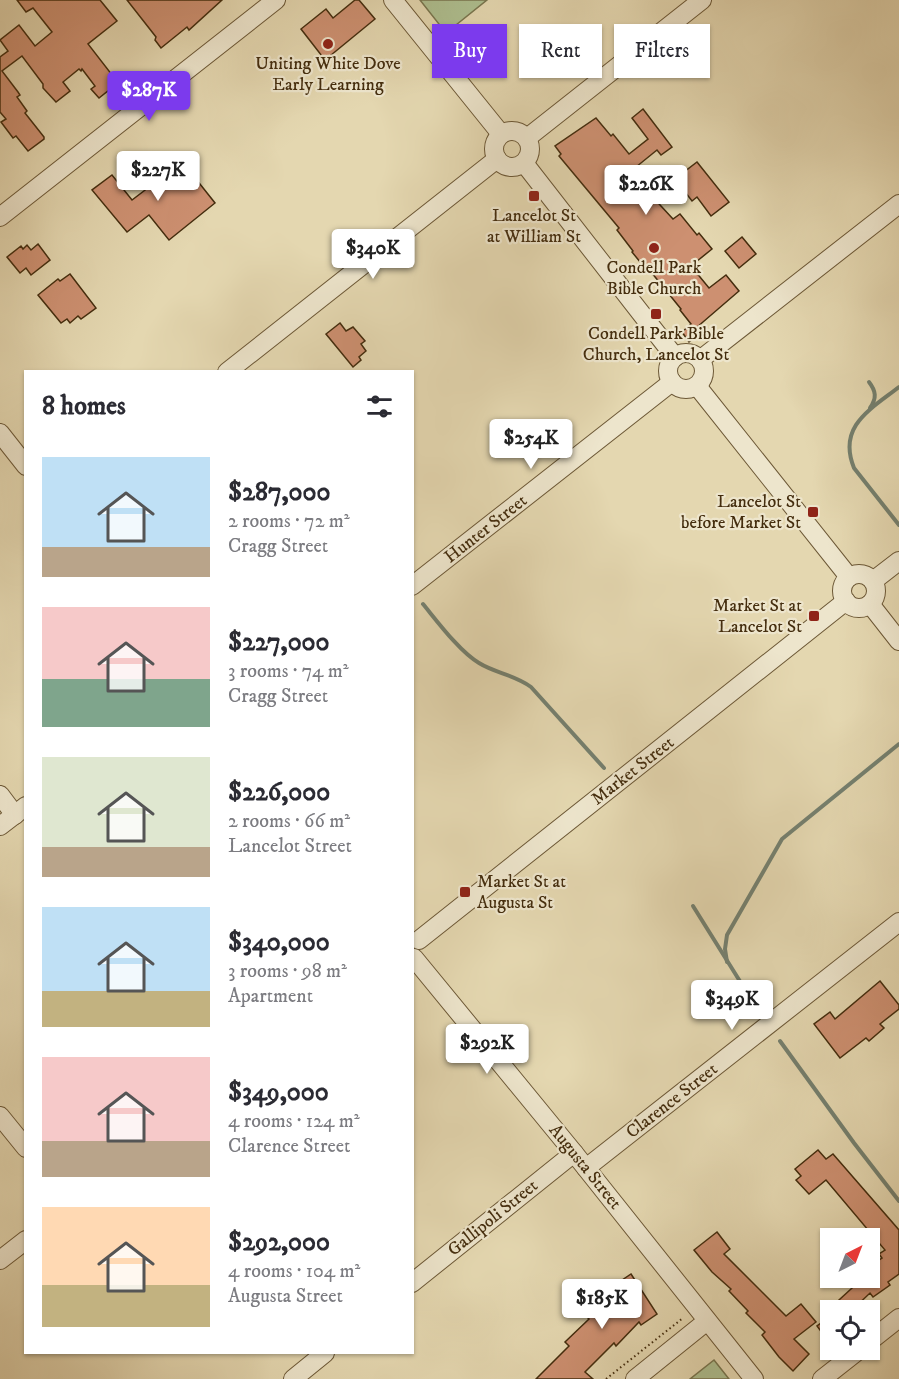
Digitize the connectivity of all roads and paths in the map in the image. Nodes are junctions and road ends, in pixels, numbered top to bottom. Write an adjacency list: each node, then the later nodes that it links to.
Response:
1 (276, 0): 9 (street)
2 (393, 0): 4 (street)
3 (702, 0): 5 (street)
4 (501, 134): 5 (street); 6 (street)
5 (527, 138): 7 (street)
6 (497, 159): 7 (street); 12 (street)
7 (524, 163): 10 (street)
8 (899, 204): 11 (street)
9 (0, 217)
10 (675, 357): 11 (street); 13 (street)
11 (701, 359): 14 (street)
12 (230, 370)
13 (672, 382): 14 (street); 20 (street, Hunter Street)
14 (698, 386): 18 (street)
15 (0, 433): 16 (street)
16 (24, 463)
17 (899, 561): 19 (street)
18 (849, 577): 19 (street); 21 (street)
19 (873, 581): 22 (street)
20 (414, 584)
21 (846, 601): 22 (street); 28 (street, Market Street)
22 (870, 604): 23 (street)
23 (899, 641)
24 (0, 795): 25 (street)
25 (20, 811): 26 (street)
26 (0, 826)
27 (899, 922): 34 (street, Clarence Street)
28 (416, 936): 29 (street)
29 (414, 957)
30 (414, 959): 33 (street, Augusta Street)
31 (0, 1116): 32 (street)
32 (24, 1146)
33 (574, 1153): 34 (street, Augusta Street); 37 (street, Gallipoli Street)
34 (586, 1168): 40 (street, Augusta Street)
35 (24, 1242): 36 (street)
36 (0, 1260)
37 (414, 1281)
38 (683, 1318): 45 (path)
39 (899, 1318): 41 (street)
40 (707, 1321): 46 (street); 47 (street, Augusta Street)
41 (880, 1333)
42 (324, 1354): 44 (street)
43 (846, 1360): 48 (street)
44 (293, 1379)
45 (606, 1379)
46 (635, 1379)
47 (754, 1379)
48 (822, 1379)

